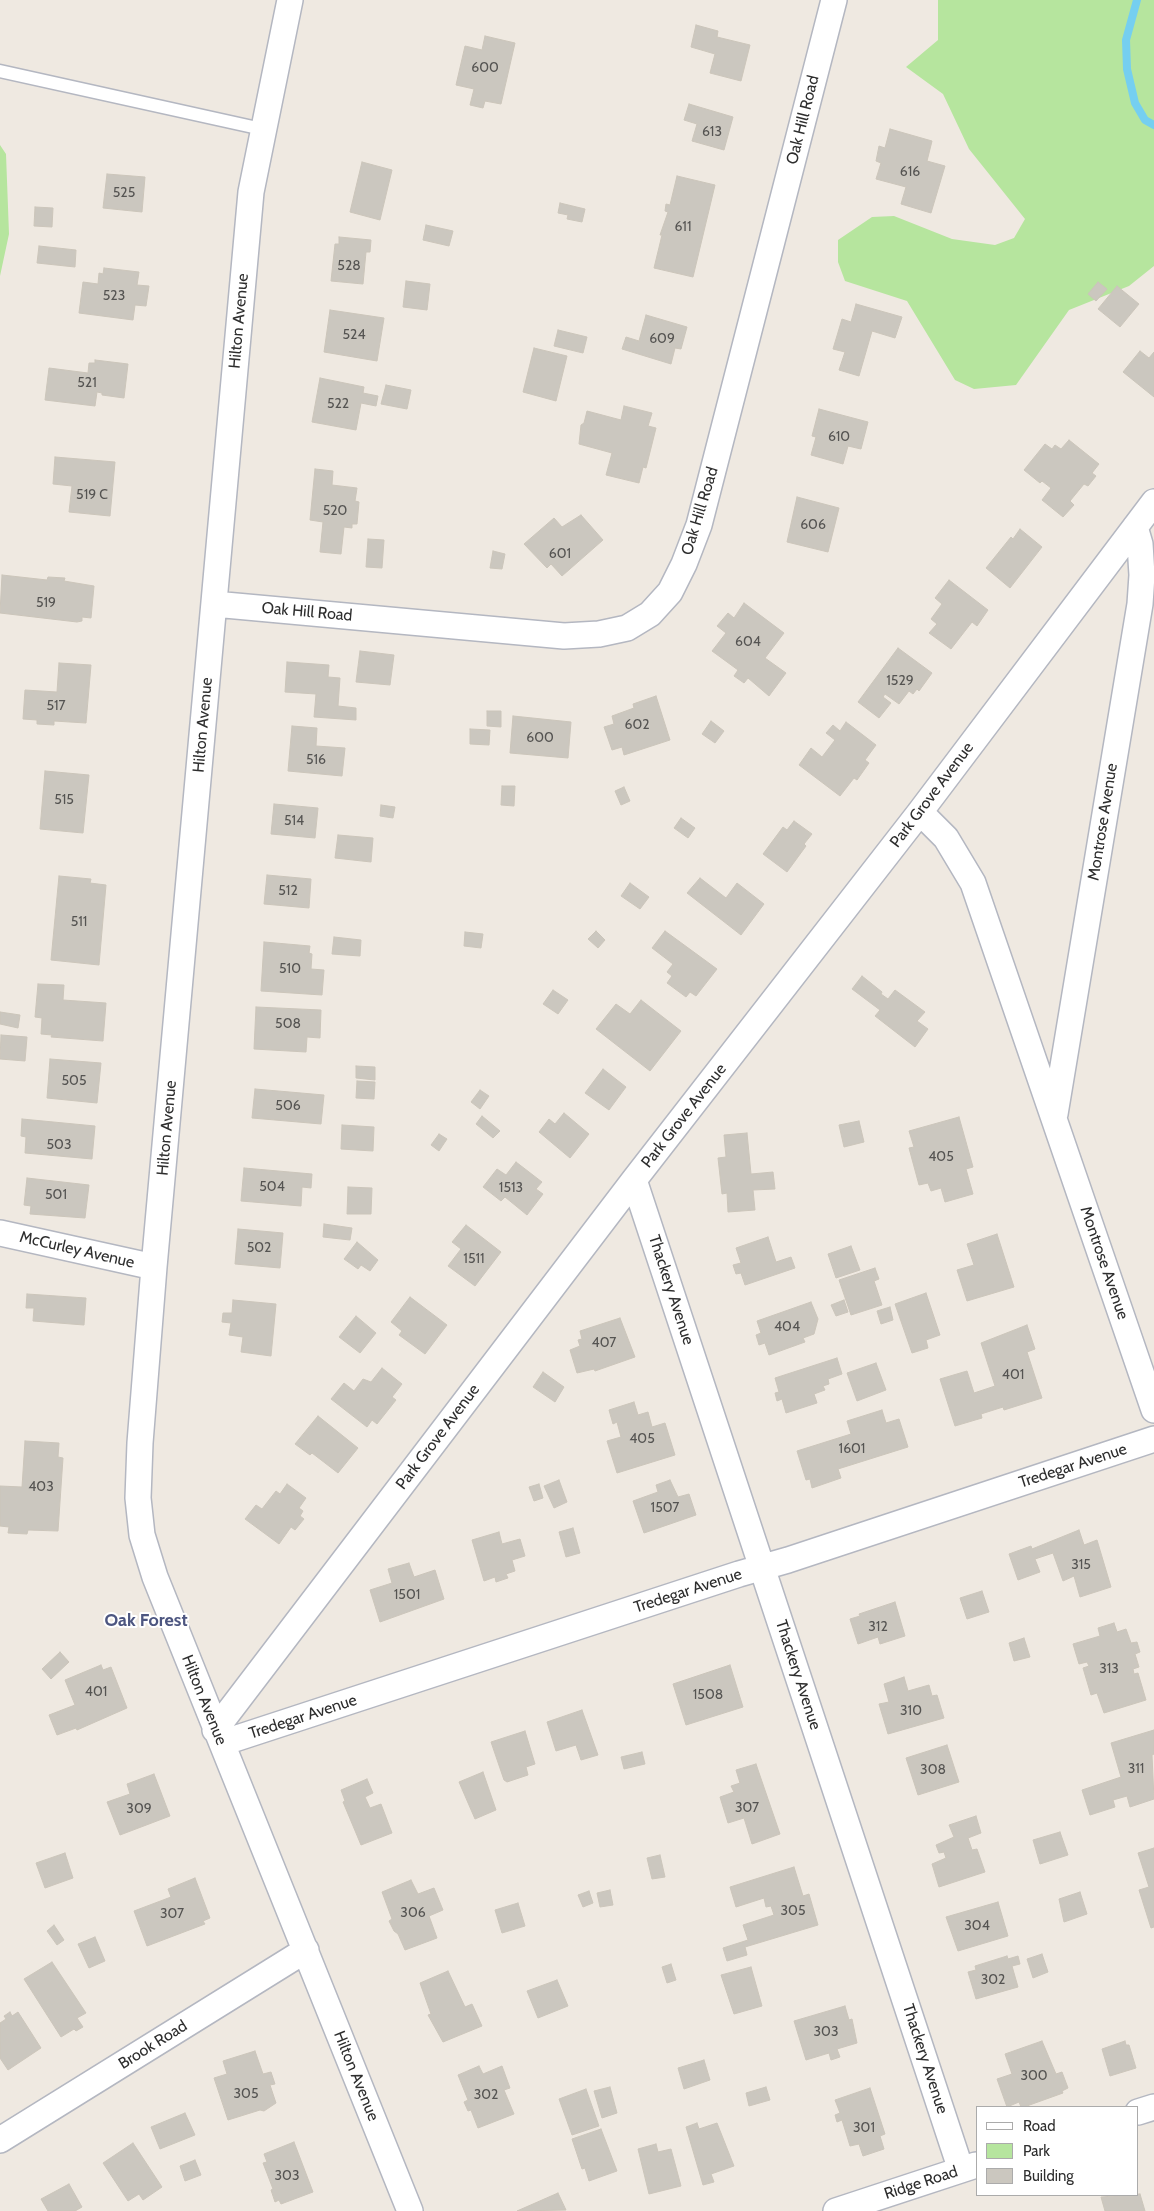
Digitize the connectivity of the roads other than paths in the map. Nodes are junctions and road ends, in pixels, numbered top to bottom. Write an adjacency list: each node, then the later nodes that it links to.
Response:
1 (290, 0): 4 (street, Hilton Avenue)
2 (834, 0): 7 (street, Oak Hill Road)
3 (0, 71): 4 (lane)
4 (262, 129): 7 (street, Hilton Avenue)
5 (1154, 502): 6 (street, Park Grove Avenue)
6 (1135, 527): 8 (street, Park Grove Avenue); 9 (street, Montrose Avenue)
7 (214, 604): 12 (street, Hilton Avenue)
8 (920, 812): 9 (street, Montrose Avenue); 10 (street, Park Grove Avenue)
9 (1055, 1116): 13 (street, Montrose Avenue)
10 (634, 1180): 15 (street, Thackery Avenue); 16 (street, Park Grove Avenue)
11 (0, 1233): 12 (street, McCurley Avenue)
12 (154, 1267): 16 (street, Hilton Avenue)
13 (1154, 1410)
14 (1154, 1439): 15 (street, Tredegar Avenue)
15 (762, 1567): 16 (street, Tredegar Avenue); 21 (street, Thackery Avenue)
16 (218, 1737): 17 (street, Hilton Avenue)
17 (306, 1950): 20 (street, Brook Road); 22 (street, Hilton Avenue)
18 (1154, 2107): 19 (street)
19 (1139, 2112)
20 (0, 2140)
21 (970, 2167): 23 (street, Ridge Road)
22 (410, 2211)
23 (836, 2211)

